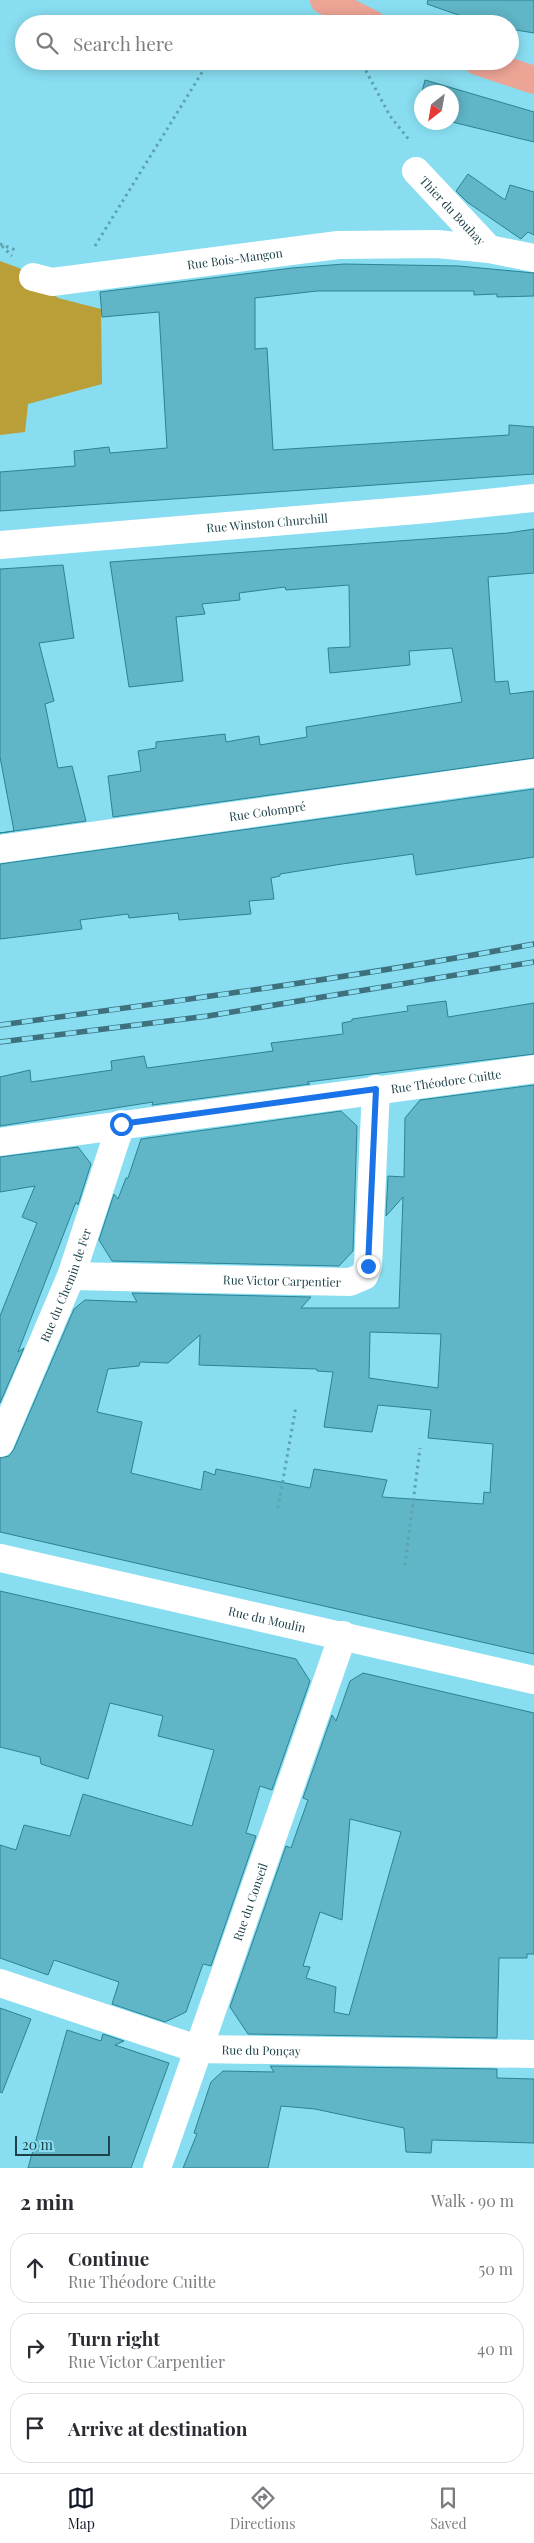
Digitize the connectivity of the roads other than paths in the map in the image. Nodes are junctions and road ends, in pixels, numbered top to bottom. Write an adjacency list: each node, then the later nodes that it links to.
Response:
1 (324, 0): 2 (main road)
2 (354, 15)
3 (504, 70): 4 (main road)
4 (534, 80)
5 (416, 171): 7 (street, Thier du Bouhay)
6 (437, 244): 7 (street, Thier du Bouhay); 9 (street, Rue Bois-Mangon)
7 (489, 249): 8 (street, Thier du Bouhay)
8 (534, 258)
9 (29, 265)
10 (534, 498): 11 (street, Rue Winston Churchill)
11 (0, 545)
12 (534, 773): 13 (street, Rue Colompré)
13 (1, 846)
14 (534, 1069): 15 (street, Rue Théodore Cuitte)
15 (376, 1089): 16 (street, Rue Théodore Cuitte); 18 (street, Rue Victor Carpentier)
16 (121, 1124): 17 (street, Rue Théodore Cuitte); 18 (street, Rue du Chemin de Fer)
17 (0, 1142)
18 (71, 1276): 19 (street, Rue du Chemin de Fer)
19 (0, 1443)
20 (0, 1558): 21 (street, Rue du Moulin)
21 (343, 1634): 22 (street, Rue du Moulin); 24 (street, Rue du Conseil)
22 (534, 1680)
23 (0, 1983): 24 (street, Rue du Ponçay)
24 (197, 2049): 25 (street, Rue du Ponçay); 26 (street, Rue du Conseil)
25 (534, 2054)
26 (157, 2168)

